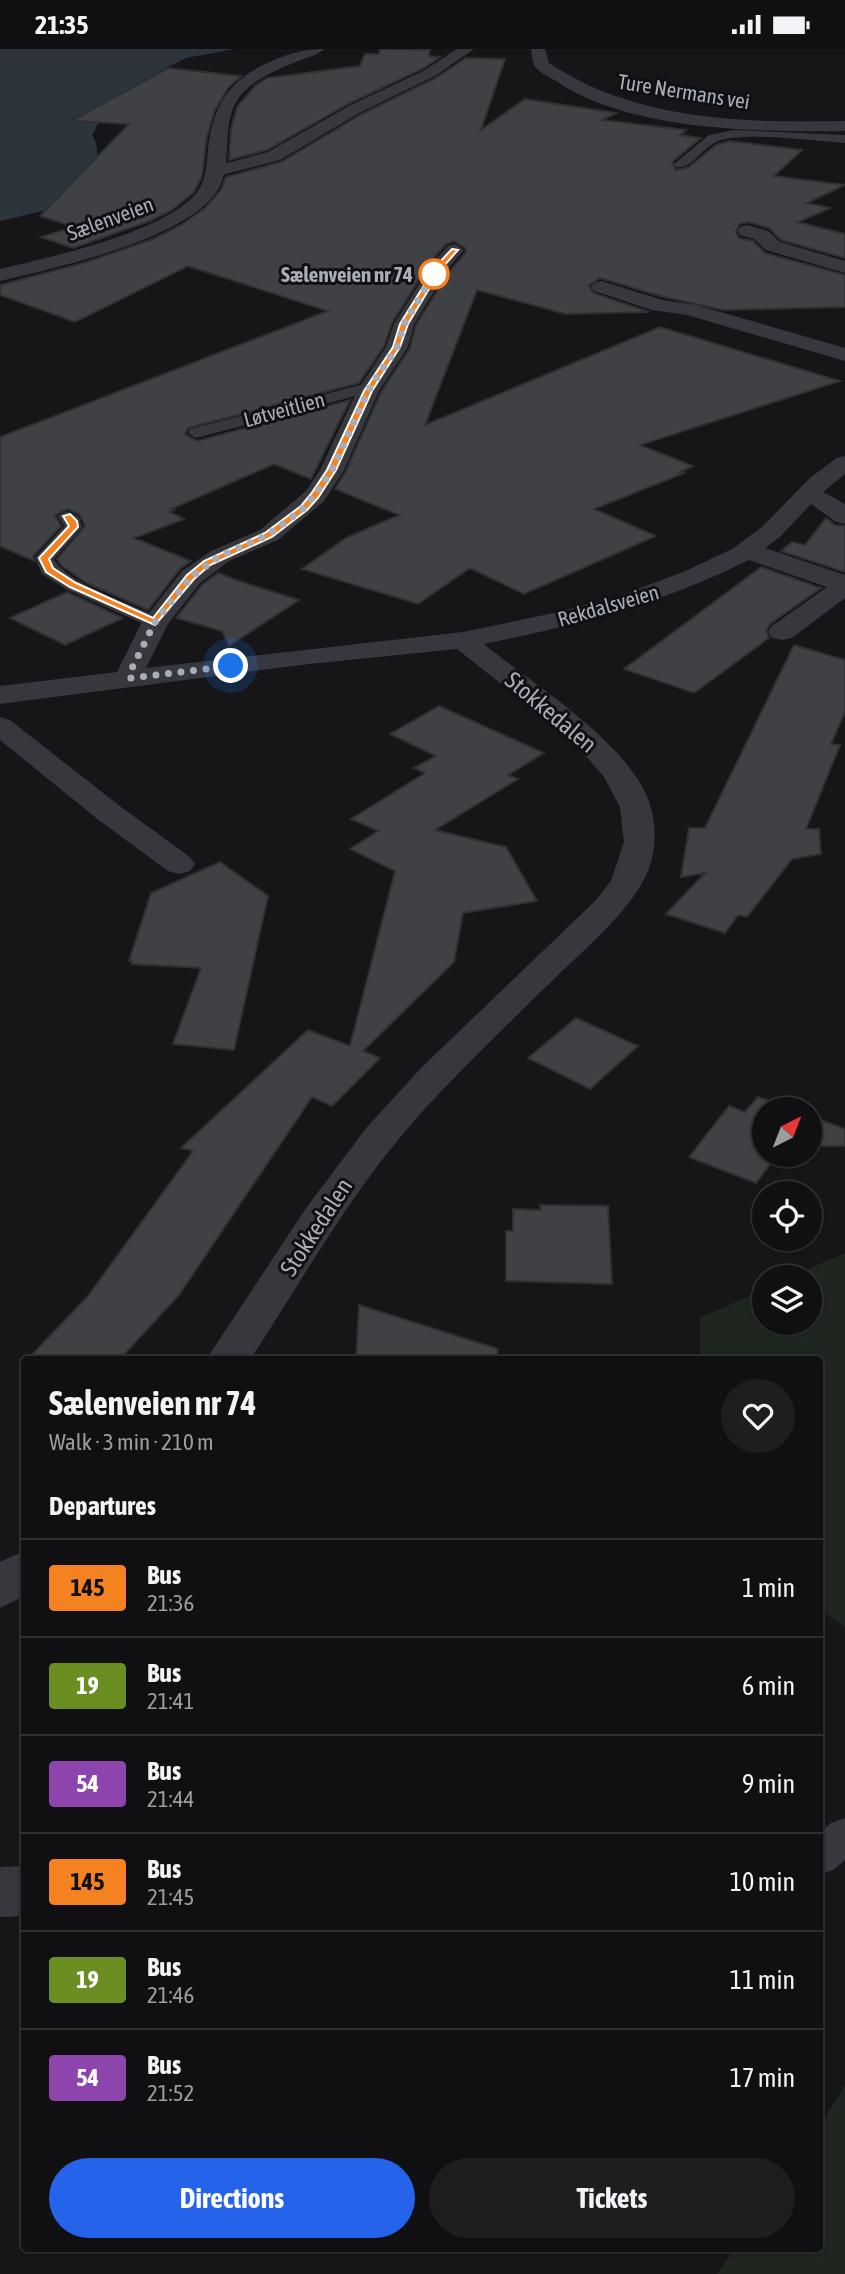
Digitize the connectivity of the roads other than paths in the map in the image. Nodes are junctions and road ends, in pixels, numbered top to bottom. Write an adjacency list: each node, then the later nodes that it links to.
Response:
1 (317, 49): 7 (street, Sælenveien)
2 (467, 49): 7 (street)
3 (538, 49): 4 (street, Ture Nermans vei)
4 (845, 126)
5 (845, 139): 6 (lane, Ture Nermans vei)
6 (680, 164)
7 (214, 172): 11 (street, Sælenveien)
8 (747, 232): 10 (street)
9 (455, 250): 14 (street, Løtveitlien)
10 (845, 267)
11 (0, 275)
12 (601, 287): 13 (street)
13 (845, 355)
14 (372, 387): 15 (lane, Løtveitlien); 22 (street, Løtveitlien)
15 (196, 433)
16 (845, 463): 17 (street, Rekdalsveien)
17 (809, 494): 19 (street); 20 (street, Rekdalsveien)
18 (67, 516): 22 (lane)
19 (845, 517)
20 (745, 550): 21 (street); 24 (street, Rekdalsveien)
21 (845, 585): 23 (street)
22 (155, 622): 25 (street, Løtveitlien)
23 (782, 632)
24 (463, 640): 25 (street); 29 (street, Stokkedalen)
25 (130, 678): 26 (street)
26 (0, 695)
27 (0, 726): 28 (street)
28 (179, 864)
29 (230, 1356)
30 (21, 1572): 31 (street)
31 (0, 1588)
32 (845, 1836): 33 (lane)
33 (823, 1854)
34 (21, 1891): 35 (street)
35 (0, 1892)

